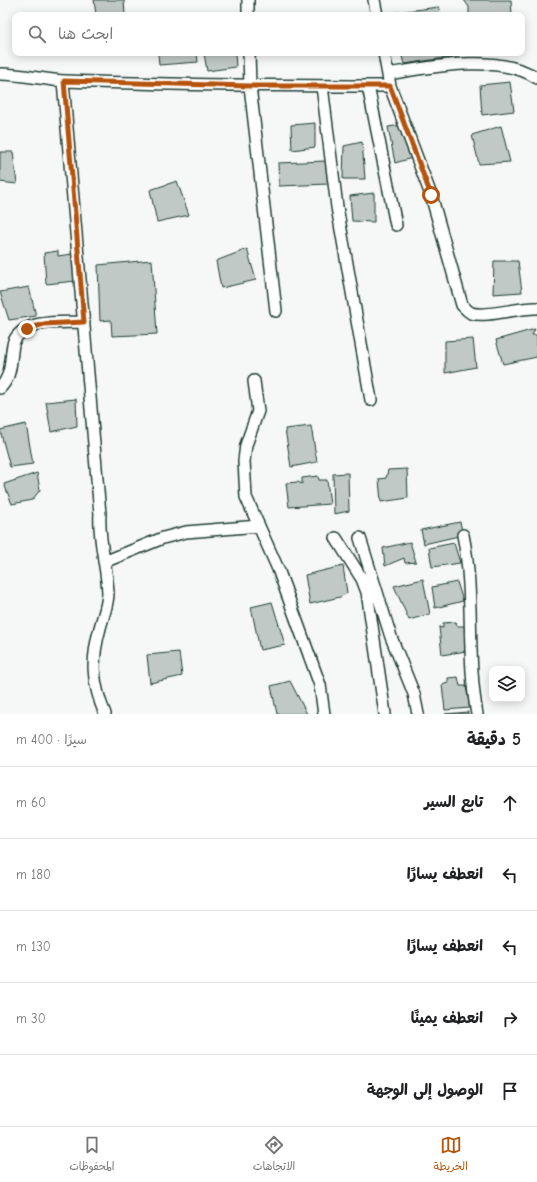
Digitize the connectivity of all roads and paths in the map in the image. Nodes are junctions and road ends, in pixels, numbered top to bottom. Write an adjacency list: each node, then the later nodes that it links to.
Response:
1 (248, 0): 3 (street)
2 (374, 0): 4 (street)
3 (248, 12)
4 (376, 12)
5 (249, 56): 11 (street)
6 (385, 56): 8 (street)
7 (0, 74): 10 (street)
8 (388, 74): 9 (street); 14 (street)
9 (537, 78)
10 (64, 81): 11 (street); 18 (street)
11 (250, 86): 12 (street); 17 (street)
12 (322, 86): 13 (street); 21 (street)
13 (368, 86): 14 (street); 15 (street)
14 (390, 86): 16 (street)
15 (396, 225)
16 (537, 308)
17 (276, 311)
18 (84, 322): 20 (street); 26 (street)
19 (254, 381): 22 (street)
20 (0, 388)
21 (371, 400)
22 (259, 526): 26 (street); 28 (street)
23 (463, 535): 31 (street)
24 (336, 538): 29 (street)
25 (360, 538): 30 (street)
26 (104, 562): 27 (street)
27 (105, 714)
28 (324, 714)
29 (385, 714)
30 (418, 714)
31 (477, 714)

